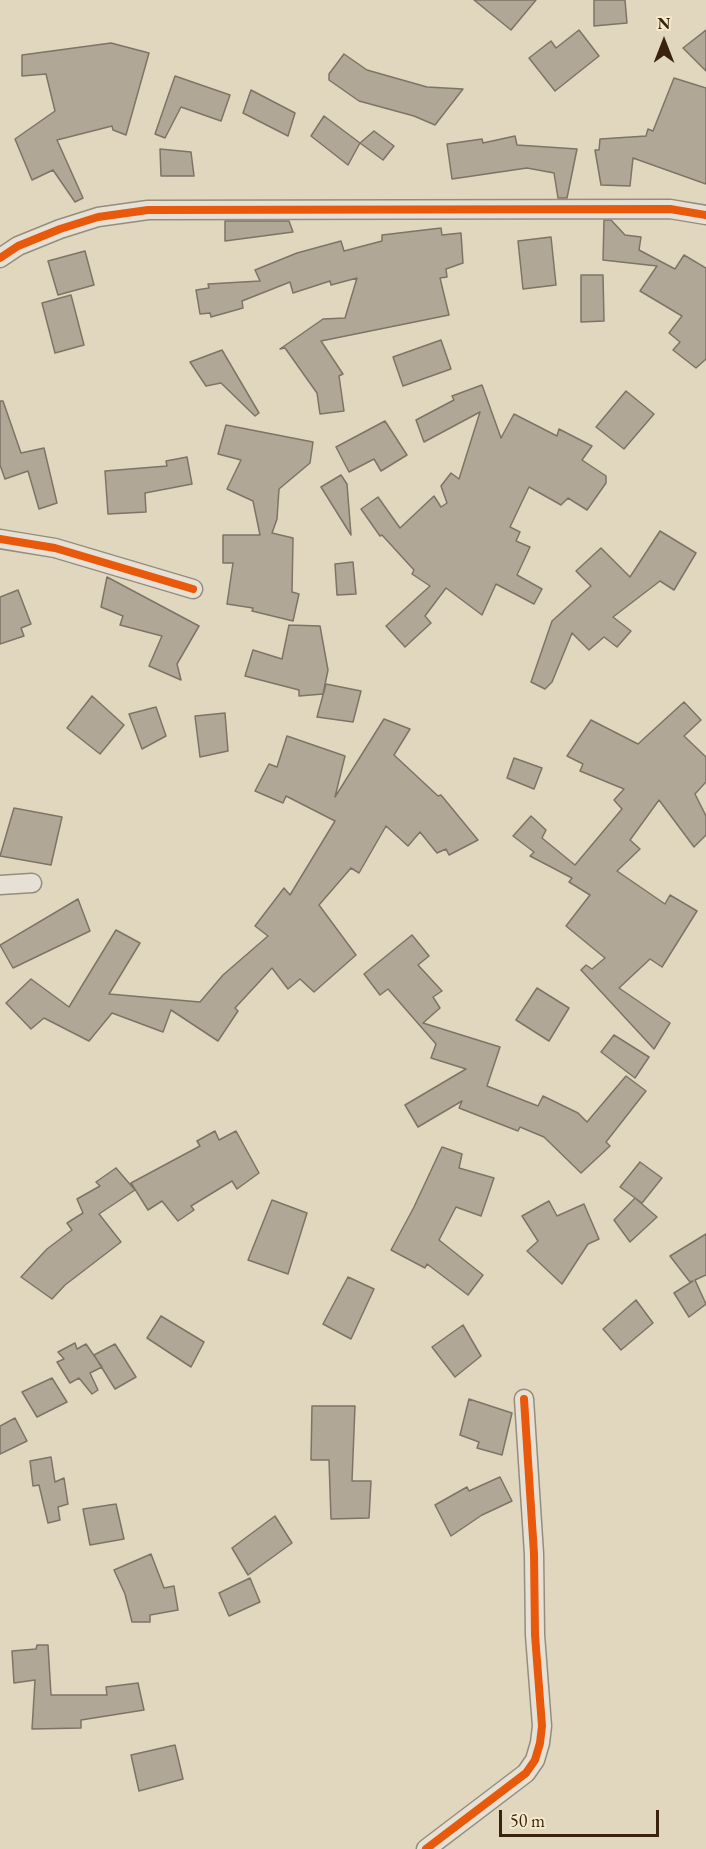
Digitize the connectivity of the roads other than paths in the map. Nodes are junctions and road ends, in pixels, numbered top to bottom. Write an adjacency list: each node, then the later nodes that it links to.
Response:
1 (706, 215): 2 (street)
2 (0, 258)
3 (0, 539): 4 (street)
4 (193, 589)
5 (32, 883): 6 (street)
6 (0, 885)
7 (524, 1399): 8 (street)
8 (426, 1849)

